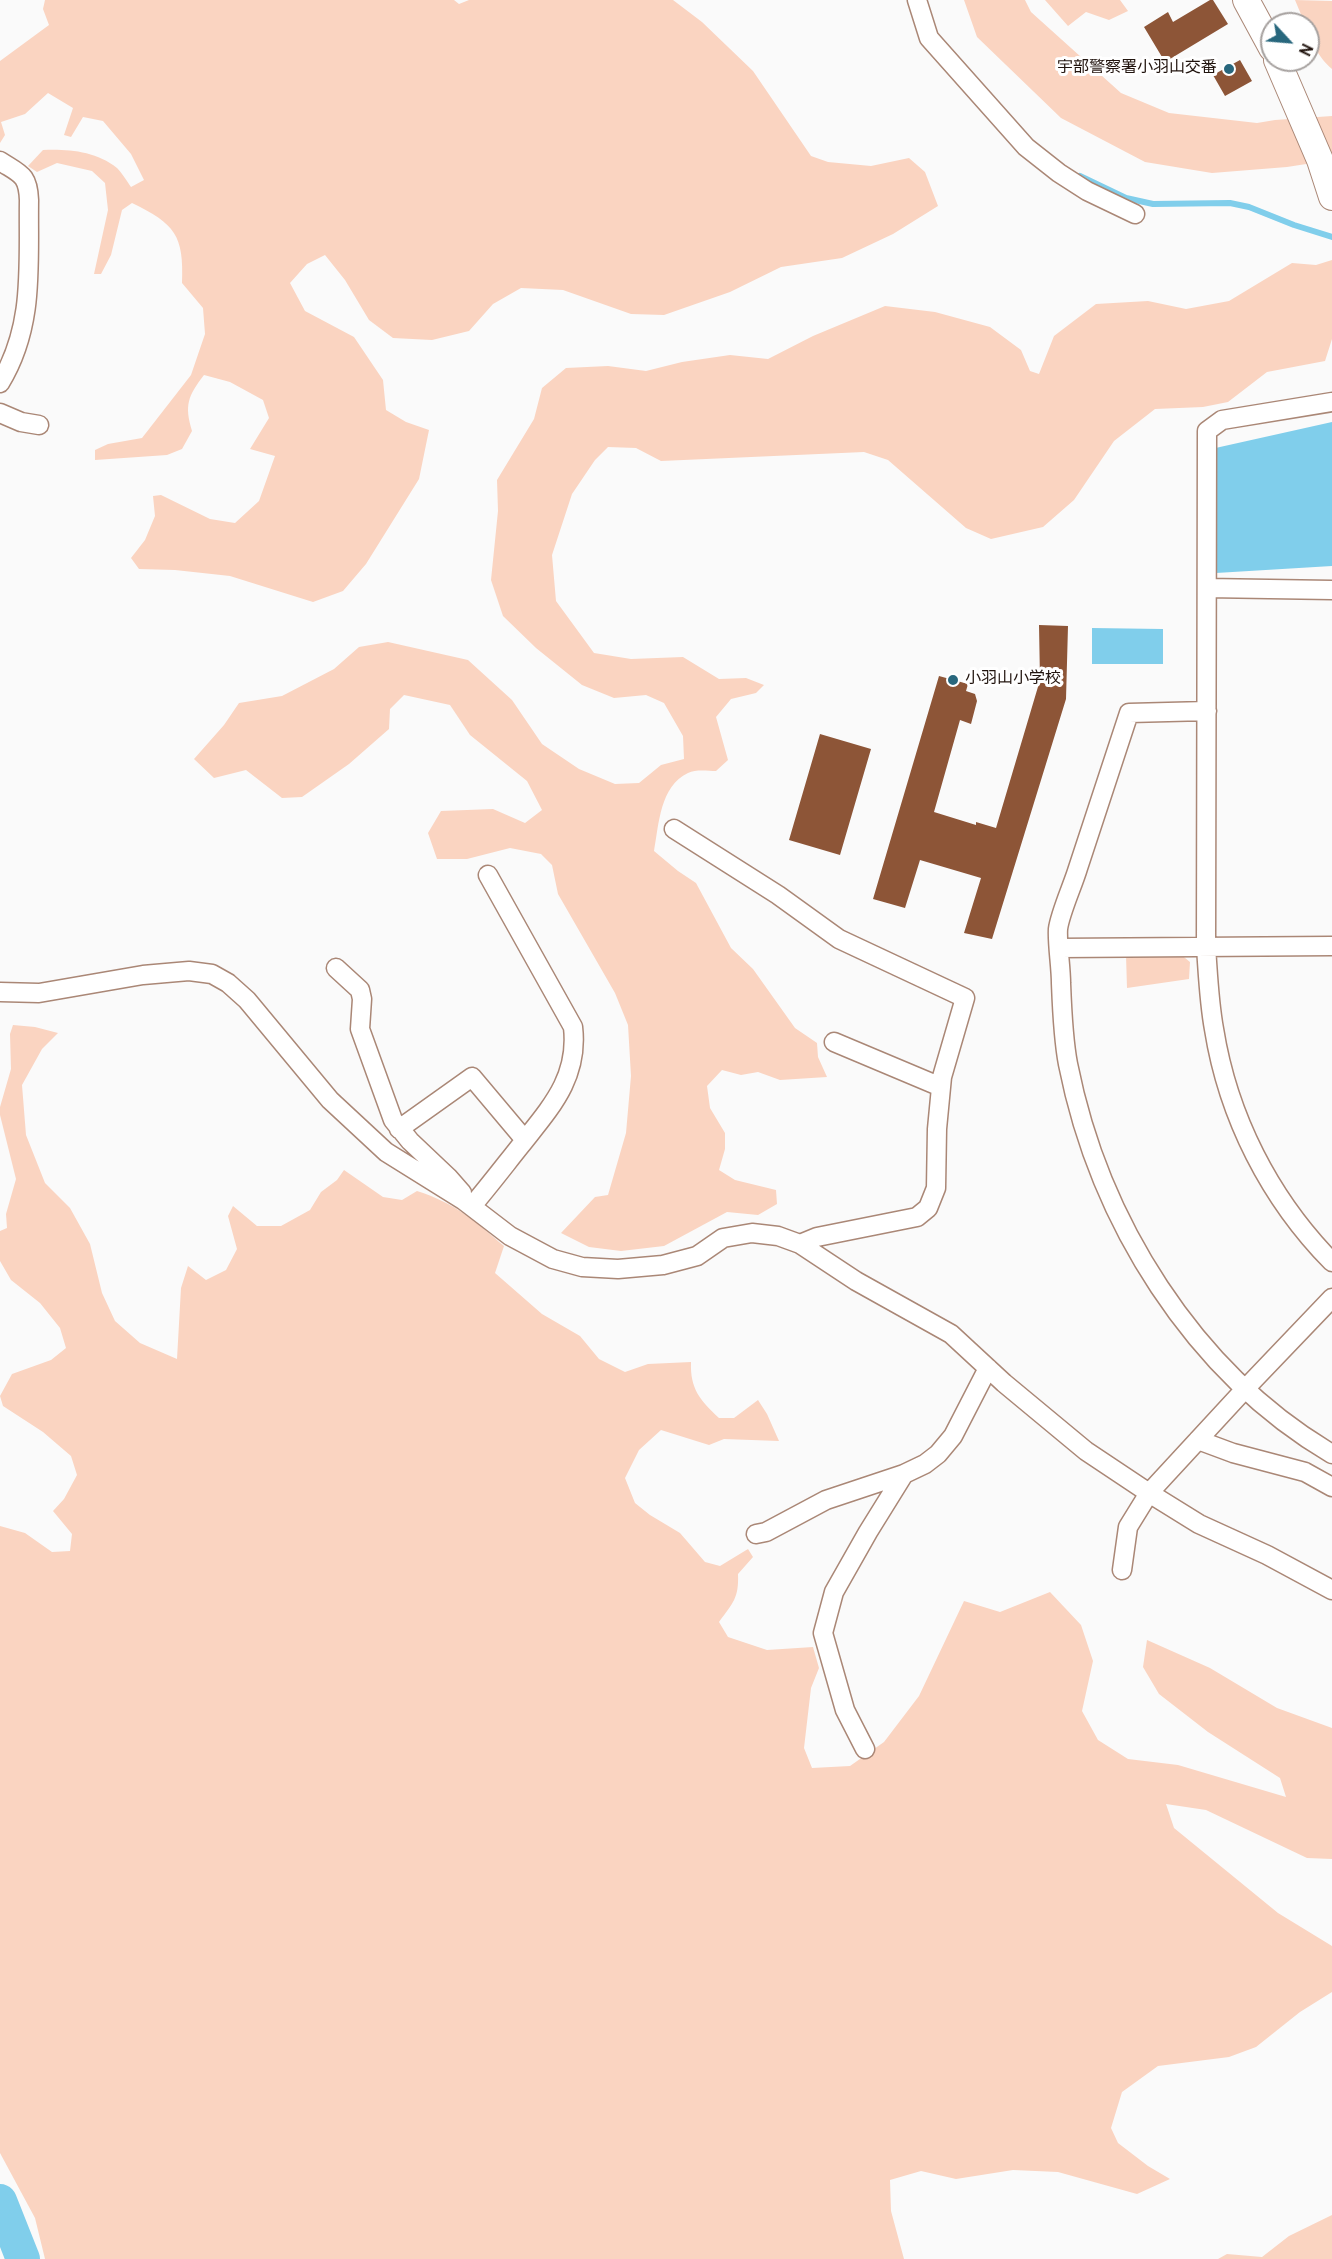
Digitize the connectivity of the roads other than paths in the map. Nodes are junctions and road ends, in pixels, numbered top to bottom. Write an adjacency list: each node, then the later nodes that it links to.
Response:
1 (917, 0): 7 (street)
2 (1246, 0): 3 (street)
3 (1260, 26)
4 (1283, 72): 6 (street)
5 (0, 161): 8 (street)
6 (1332, 197)
7 (1135, 214)
8 (0, 383)
9 (1332, 402): 12 (street)
10 (0, 413): 11 (street)
11 (39, 425)
12 (1207, 588): 13 (street); 14 (street)
13 (1332, 590)
14 (1207, 711): 18 (street); 19 (street)
15 (674, 829): 23 (street)
16 (488, 875): 25 (street)
17 (1332, 946): 18 (street)
18 (1206, 947): 19 (street); 28 (street)
19 (1060, 948): 31 (street)
20 (336, 968): 24 (street)
21 (0, 992): 26 (street)
22 (834, 1042): 23 (street)
23 (941, 1087): 27 (street)
24 (399, 1129): 25 (street); 26 (street)
25 (525, 1140): 26 (street)
26 (472, 1206): 27 (street)
27 (800, 1244): 30 (street)
28 (1332, 1262)
29 (1332, 1298): 31 (street)
30 (988, 1368): 34 (street); 36 (street)
31 (1245, 1389): 32 (street); 33 (street)
32 (1198, 1440): 35 (street); 36 (street)
33 (1332, 1454)
34 (904, 1474): 37 (street); 40 (street)
35 (1332, 1487)
36 (1149, 1493): 38 (street); 39 (street)
37 (756, 1533)
38 (1122, 1570)
39 (1332, 1590)
40 (865, 1749)

